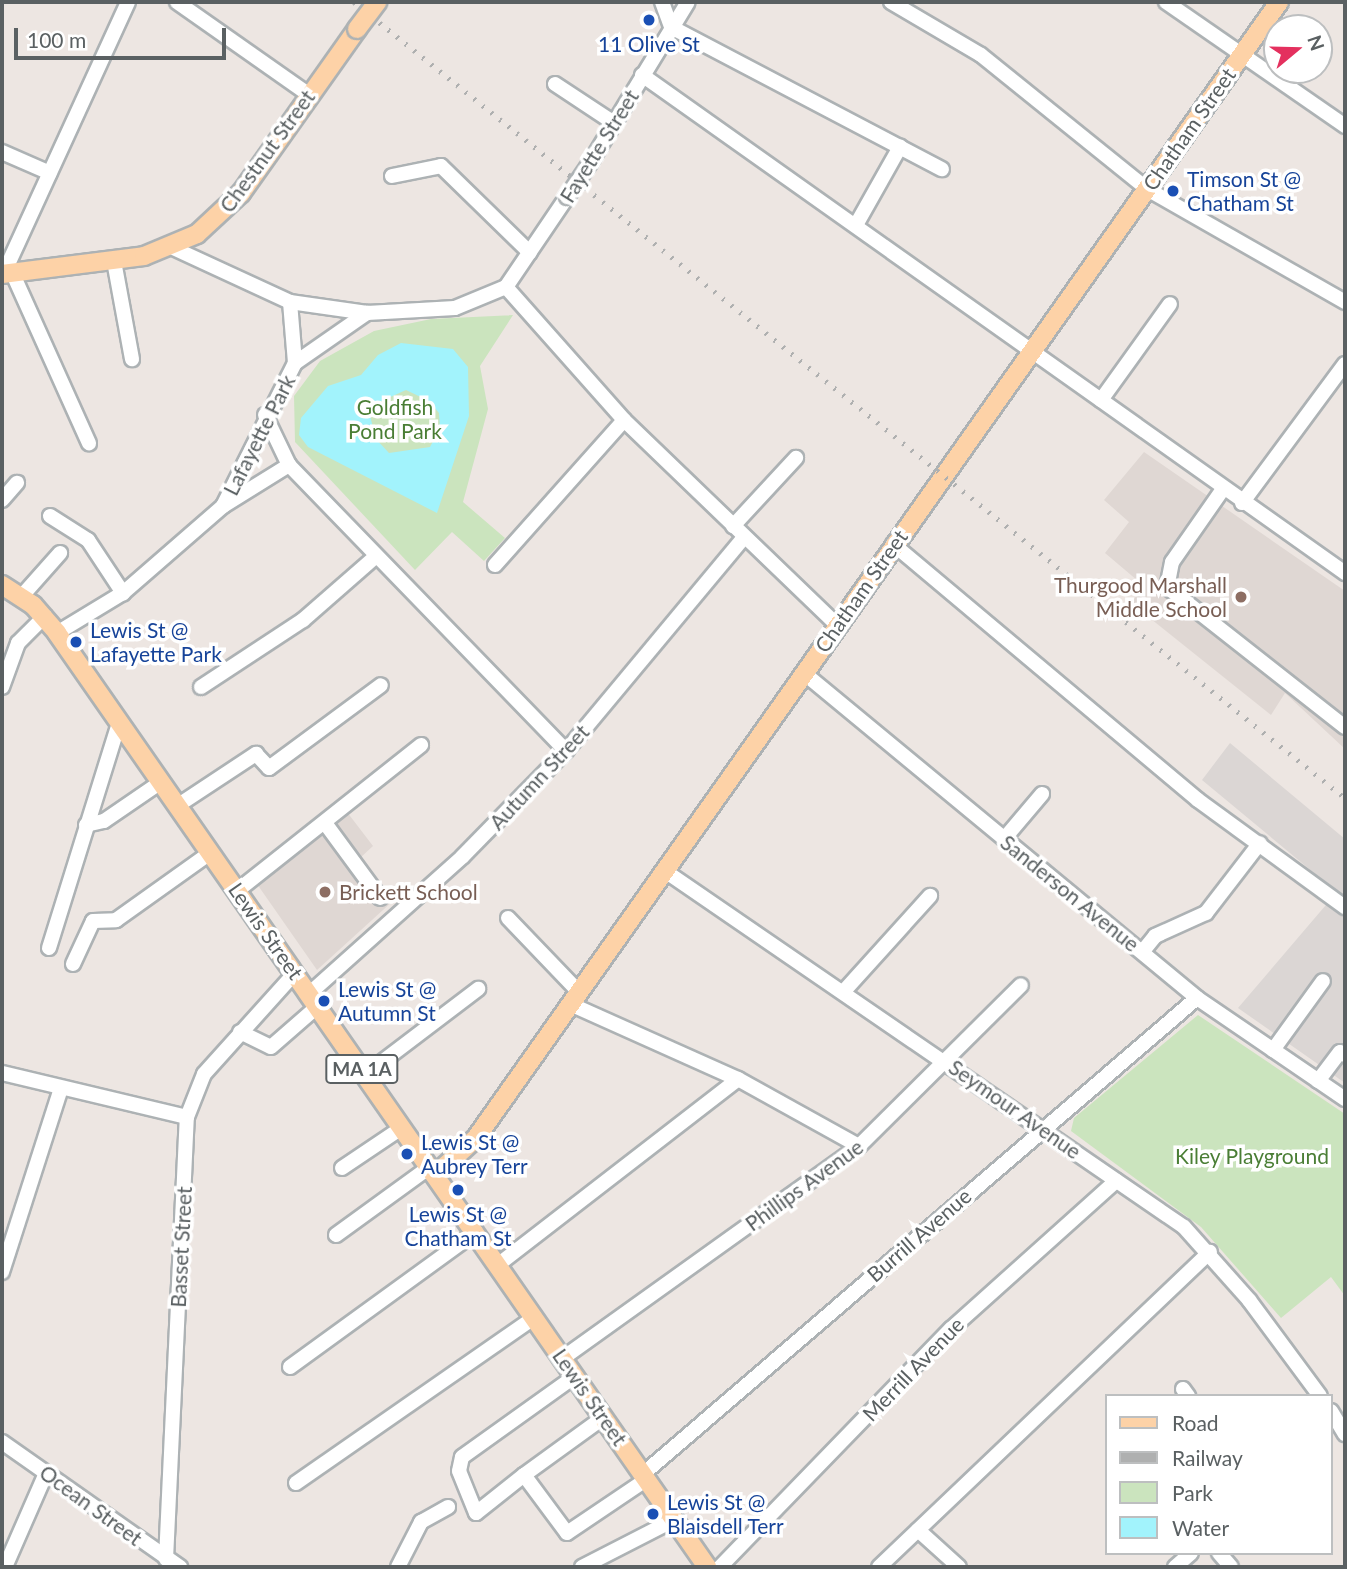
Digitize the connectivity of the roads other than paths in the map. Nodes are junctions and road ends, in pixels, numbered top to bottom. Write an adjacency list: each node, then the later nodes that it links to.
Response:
1 (128, 2): 19 (street)
2 (177, 2): 13 (street)
3 (377, 2): 13 (main road, Chestnut Street, bridge)
4 (662, 2): 9 (street)
5 (688, 2): 9 (street, Fayette Street)
6 (891, 2): 21 (street)
7 (1166, 2): 10 (street)
8 (1279, 2): 10 (main road, Chatham Street)
9 (671, 27): 11 (street, Fayette Street); 16 (street)
10 (1243, 53): 15 (street); 21 (main road, Chatham Street)
11 (642, 75): 14 (street, Fayette Street); 22 (street)
12 (555, 84): 14 (street)
13 (308, 94): 23 (main road, Chestnut Street)
14 (614, 123): 24 (street, Fayette Street, bridge)
15 (1345, 126)
16 (900, 146): 18 (street); 22 (street)
17 (2, 152): 19 (street)
18 (942, 169)
19 (50, 173): 26 (street)
20 (392, 176): 24 (street)
21 (1147, 189): 29 (street); 32 (main road, Chatham Street)
22 (856, 225): 32 (street)
23 (172, 247): 25 (main road, Chestnut Street); 28 (street)
24 (530, 253): 27 (street, Fayette Street)
25 (114, 261): 26 (main road, Chestnut Street); 33 (street)
26 (6, 273): 39 (street)
27 (506, 287): 31 (street); 38 (street)
28 (290, 302): 31 (street); 34 (street, Lafayette Park)
29 (1345, 302)
30 (1170, 304): 36 (street)
31 (367, 313): 34 (street, Lafayette Park)
32 (1030, 351): 36 (street); 50 (main road, Chatham Street)
33 (132, 359)
34 (295, 363): 37 (street, Lafayette Park)
35 (1345, 364): 45 (street)
36 (1101, 400): 43 (street)
37 (265, 415): 41 (street); 46 (street, Lafayette Park)
38 (624, 420): 48 (street); 53 (street)
39 (89, 443)
40 (796, 458): 48 (street)
41 (289, 465): 46 (street); 52 (street)
42 (18, 483): 44 (street)
43 (1223, 489): 45 (street); 66 (street)
44 (2, 500)
45 (1242, 503): 54 (street)
46 (223, 506): 56 (street, Lafayette Park)
47 (50, 516): 56 (street)
48 (733, 526): 49 (street)
49 (744, 537): 59 (street); 68 (street, Autumn Street)
50 (893, 544): 59 (main road, Chatham Street); 75 (street)
51 (61, 553): 57 (street)
52 (375, 557): 64 (street); 68 (street)
53 (495, 565)
54 (1344, 569)
55 (2, 585): 57 (main road, Lewis Street / MA 1A)
56 (123, 593): 60 (street, Lafayette Park)
57 (21, 597): 58 (main road, Lewis Street / MA 1A)
58 (44, 616): 60 (main road, Lewis Street / MA 1A); 63 (street)
59 (836, 625): 61 (main road, Chatham Street)
60 (57, 633): 65 (main road, Lewis Street / MA 1A)
61 (805, 674): 74 (street, Sanderson Avenue); 77 (main road, Chatham Street)
62 (381, 685): 71 (street)
63 (2, 687)
64 (201, 687)
65 (119, 723): 69 (main road, Lewis Street / MA 1A); 73 (street)
66 (1345, 727)
67 (421, 745): 72 (street)
68 (566, 751): 93 (street, Autumn Street)
69 (161, 782): 71 (main road, Lewis Street / MA 1A); 73 (street)
70 (1042, 794): 74 (street)
71 (177, 806): 76 (main road, Lewis Street / MA 1A)
72 (325, 822): 78 (street); 80 (street)
73 (86, 825): 83 (street)
74 (1004, 839): 84 (street, Sanderson Avenue)
75 (1260, 843): 81 (street); 84 (street)
76 (210, 853): 78 (main road, Lewis Street / MA 1A); 85 (street)
77 (666, 871): 90 (street, Seymour Avenue); 91 (main road, Chatham Street)
78 (237, 891): 86 (main road, Lewis Street / MA 1A)
79 (930, 896): 90 (street)
80 (380, 898)
81 (1345, 907)
82 (508, 918): 91 (street)
83 (49, 948)
84 (1143, 951): 92 (street, Sanderson Avenue)
85 (73, 964)
86 (295, 973): 93 (main road, Lewis Street / MA 1A); 94 (street, Basset Street)
87 (1323, 981): 95 (street)
88 (1021, 985): 97 (street, Phillips Avenue)
89 (478, 989): 99 (street)
90 (845, 990): 97 (street, Seymour Avenue)
91 (575, 998): 100 (street); 109 (main road, Chatham Street)
92 (1197, 998): 95 (street, Sanderson Avenue); 106 (street, Burrill Avenue)
93 (314, 1000): 94 (street, Autumn Street); 99 (main road, Lewis Street / MA 1A)
94 (240, 1032): 104 (street, Basset Street)
95 (1273, 1050): 101 (street, Sanderson Avenue)
96 (1345, 1055): 101 (street)
97 (947, 1061): 106 (street, Seymour Avenue); 107 (street, Phillips Avenue)
98 (2, 1073): 102 (street)
99 (366, 1074): 105 (main road, Lewis Street / MA 1A)
100 (738, 1079): 107 (street); 114 (street)
101 (1318, 1080): 103 (street, Sanderson Avenue)
102 (61, 1087): 104 (street); 115 (street)
103 (1345, 1099)
104 (187, 1117): 131 (street, Basset Street)
105 (403, 1127): 108 (street); 109 (main road, Lewis Street / MA 1A)
106 (1044, 1128): 110 (street, Seymour Avenue); 125 (street, Burrill Avenue)
107 (859, 1146): 117 (street, Phillips Avenue)
108 (342, 1168)
109 (434, 1170): 111 (main road, Lewis Street / MA 1A); 112 (street)
110 (1116, 1181): 113 (street, Seymour Avenue); 136 (street, Merrill Avenue)
111 (476, 1232): 114 (main road, Lewis Street / MA 1A); 118 (street)
112 (336, 1235)
113 (1210, 1252): 120 (street, Seymour Avenue); 129 (street)
114 (499, 1264): 116 (main road, Lewis Street / MA 1A)
115 (2, 1272)
116 (535, 1317): 117 (main road, Lewis Street / MA 1A); 126 (street)
117 (563, 1358): 119 (main road, Lewis Street / MA 1A)
118 (290, 1367)
119 (576, 1376): 121 (main road, Lewis Street / MA 1A); 124 (street)
120 (1318, 1394)
121 (604, 1417): 124 (street); 125 (main road, Lewis Street / MA 1A)
122 (2, 1442): 123 (street, Ocean Street)
123 (46, 1473): 131 (street, Ocean Street); 132 (street)
124 (524, 1475): 125 (street, Burrill Avenue)
125 (645, 1476): 128 (main road, Lewis Street / MA 1A)
126 (296, 1483)
127 (449, 1507): 133 (street)
128 (674, 1520): 134 (street); 135 (main road, Lewis Street / MA 1A)
129 (918, 1530): 137 (street); 138 (street)
130 (1189, 1555): 139 (street)
131 (174, 1565)
132 (5, 1567)
133 (398, 1567)
134 (582, 1567)
135 (707, 1567)
136 (720, 1567)
137 (879, 1567)
138 (960, 1567)
139 (1175, 1567)

